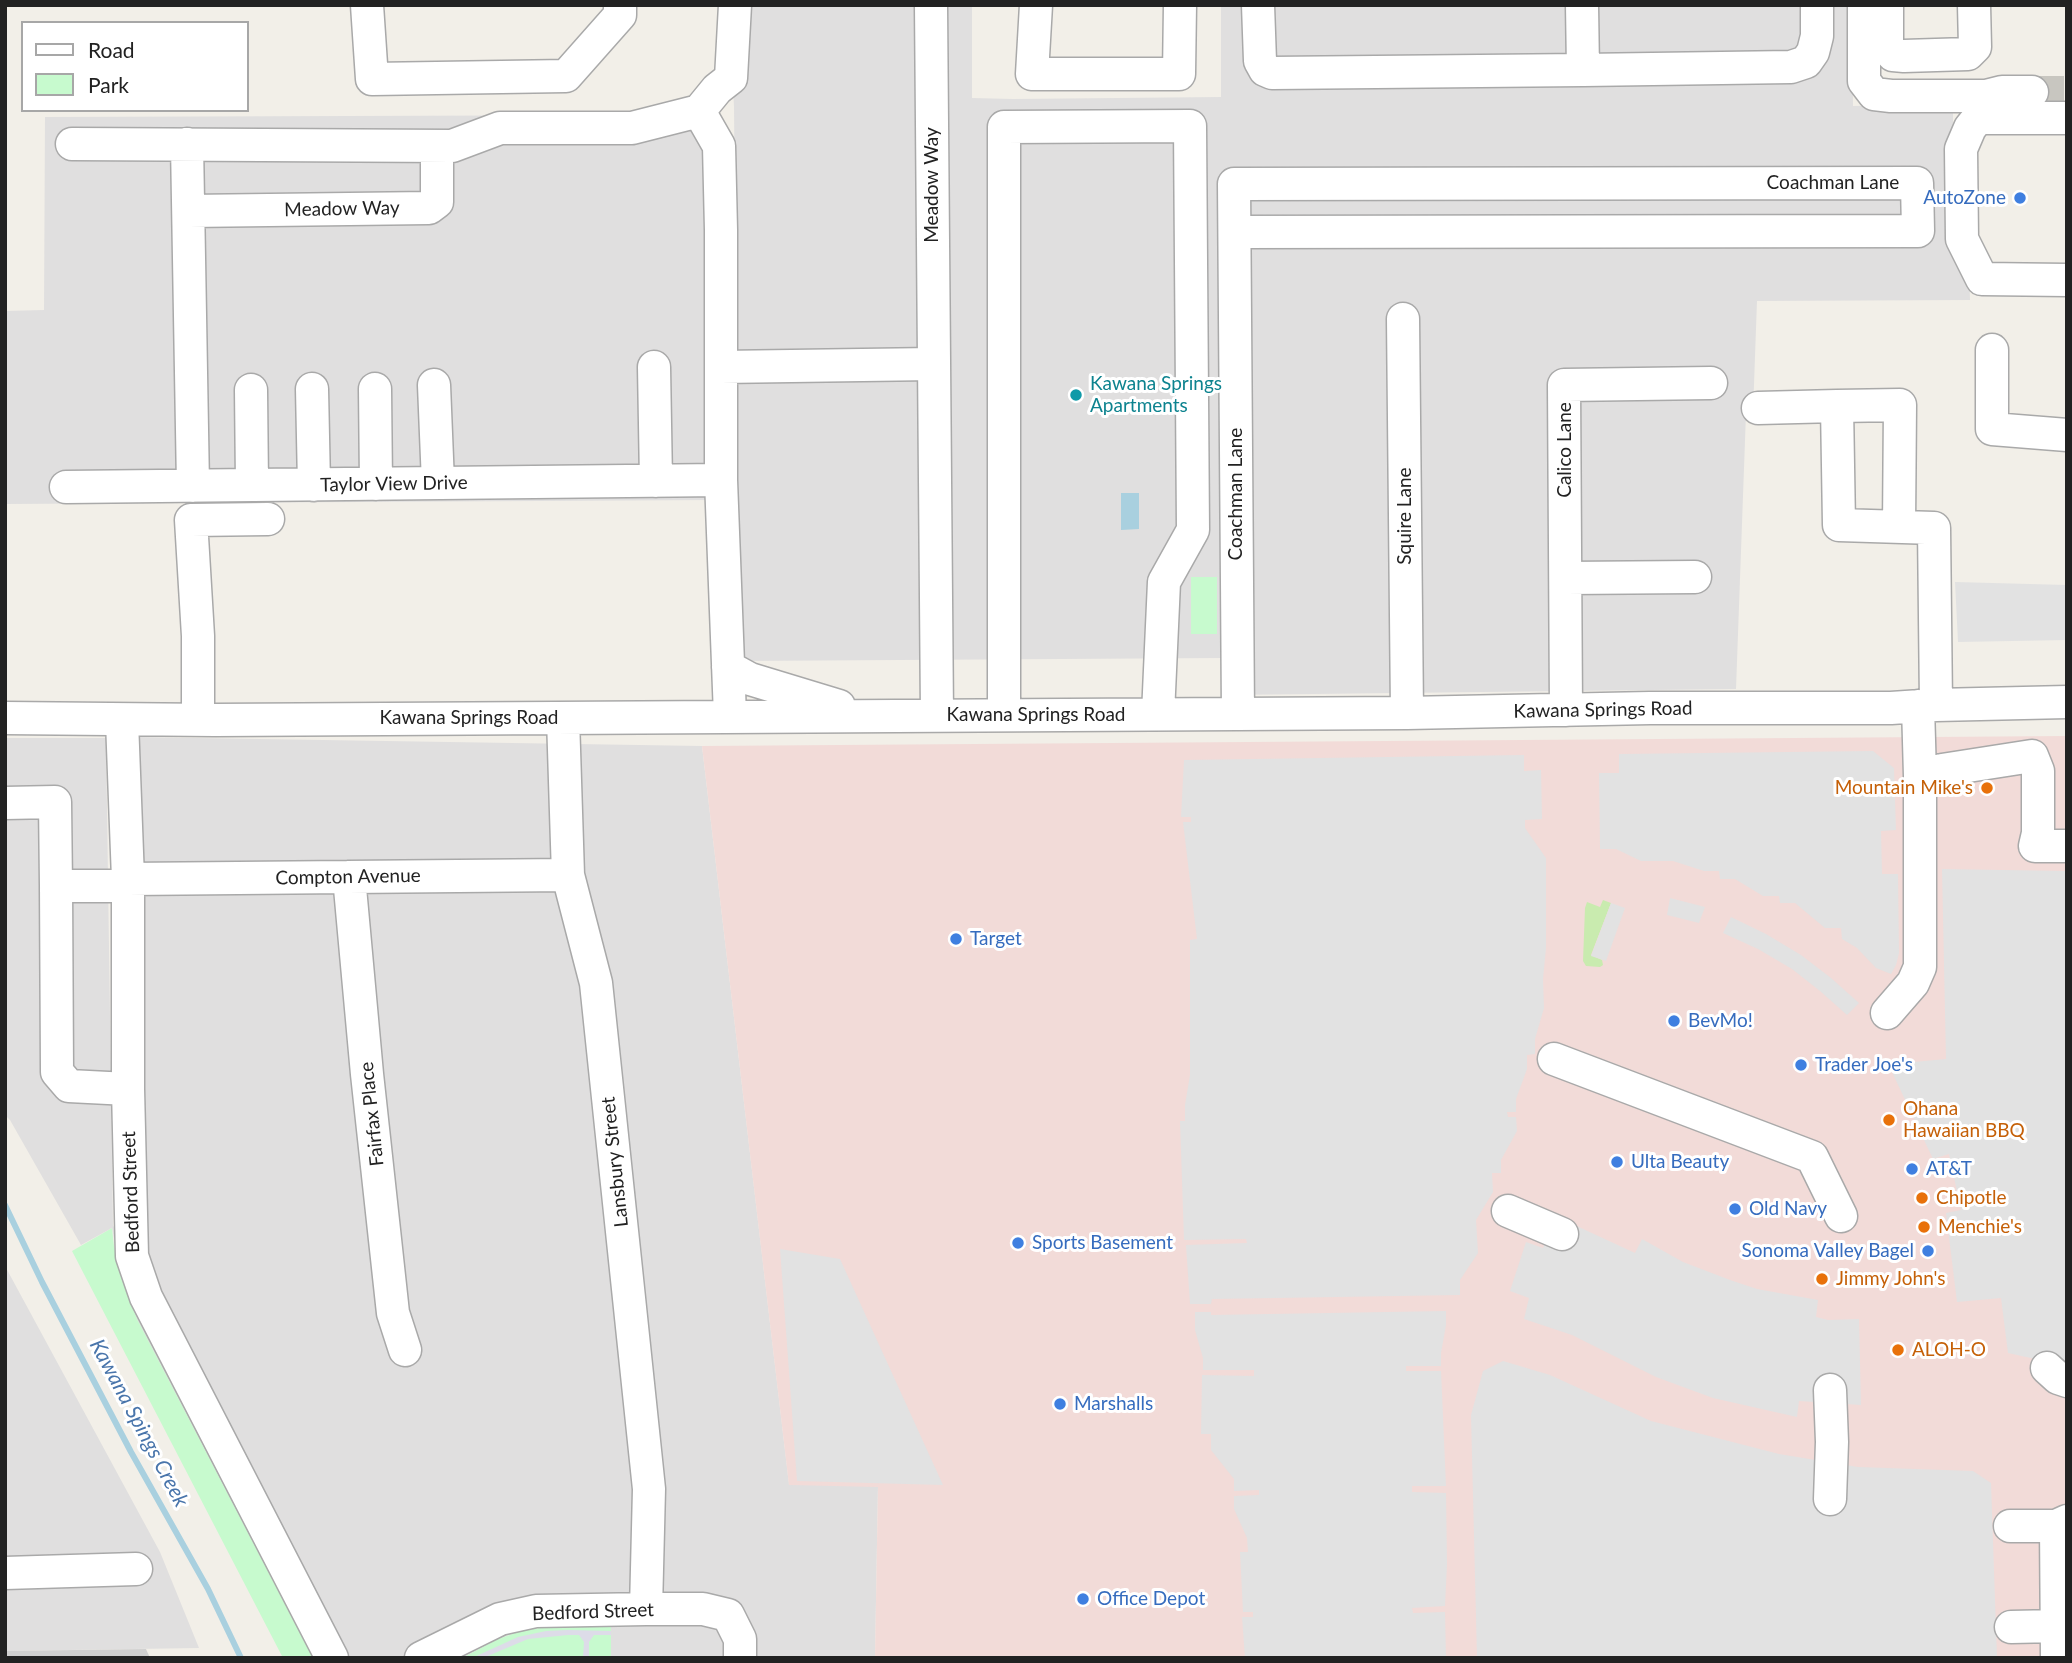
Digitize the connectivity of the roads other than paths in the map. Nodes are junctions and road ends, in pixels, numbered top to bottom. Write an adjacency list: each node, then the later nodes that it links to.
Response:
1 (367, 5): 2 (street)
2 (620, 5)
3 (735, 5): 15 (street)
4 (932, 5): 25 (street, Meadow Way)
5 (1036, 5): 6 (street)
6 (1180, 5)
7 (1258, 5): 13 (street)
8 (1582, 5): 13 (street)
9 (1817, 5): 13 (street)
10 (1864, 5): 14 (street)
11 (1887, 5): 12 (street)
12 (1974, 5)
13 (1583, 70)
14 (2032, 92)
15 (699, 111): 19 (street); 27 (street)
16 (2067, 118): 22 (street)
17 (72, 144): 18 (street)
18 (187, 144): 19 (street); 20 (street)
19 (437, 146): 20 (street, Meadow Way)
20 (188, 211): 42 (street)
21 (1235, 232): 21 (street, Coachman Lane); 54 (street, Coachman Lane)
22 (2067, 280)
23 (1403, 319): 52 (street, Squire Lane)
24 (1992, 350): 35 (street)
25 (933, 364): 27 (street); 56 (street, Meadow Way)
26 (654, 367): 37 (street)
27 (721, 367): 36 (street)
28 (1711, 383): 47 (street, Calico Lane)
29 (434, 385): 38 (street)
30 (312, 389): 41 (street)
31 (374, 389): 39 (street)
32 (251, 390): 40 (street)
33 (1837, 406): 34 (street); 45 (street); 45 (street)
34 (1758, 408)
35 (2067, 435)
36 (721, 480): 37 (street, Taylor View Drive); 48 (street)
37 (656, 481): 38 (street, Taylor View Drive)
38 (438, 483): 39 (street, Taylor View Drive)
39 (376, 484): 41 (street, Taylor View Drive)
40 (252, 485): 41 (street, Taylor View Drive); 42 (street, Taylor View Drive)
41 (314, 485)
42 (193, 486): 43 (street, Taylor View Drive)
43 (66, 487)
44 (268, 519): 62 (street)
45 (1899, 527): 50 (street)
46 (1695, 577): 47 (street)
47 (1566, 578): 51 (street, Calico Lane)
48 (728, 667): 55 (street); 58 (street)
49 (2067, 702): 50 (street, Kawana Springs Road)
50 (1927, 705): 51 (street, Kawana Springs Road); 63 (street)
51 (1566, 710): 52 (street, Kawana Springs Road)
52 (1407, 713): 54 (street, Kawana Springs Road)
53 (1158, 714): 54 (street, Kawana Springs Road); 57 (street, Kawana Springs Road); 57 (street)
54 (1238, 714)
55 (871, 715): 56 (street, Kawana Springs Road); 58 (street, Kawana Springs Road)
56 (937, 715): 57 (street, Kawana Springs Road)
57 (1004, 715)
58 (730, 716): 60 (street, Kawana Springs Road)
59 (5, 718): 61 (street, Kawana Springs Road)
60 (564, 718): 62 (street, Kawana Springs Road); 66 (street, Lansbury Street)
61 (122, 720): 62 (street, Kawana Springs Road); 68 (street, Bedford Street)
62 (198, 720)
63 (1920, 776): 65 (street); 70 (street)
64 (5, 803): 69 (street)
65 (2067, 846)
66 (568, 875): 67 (street, Compton Avenue); 83 (street, Lansbury Street)
67 (349, 877): 68 (street, Compton Avenue); 76 (street, Fairfax Place)
68 (128, 883): 69 (street, Compton Avenue); 72 (street, Bedford Street)
69 (57, 886): 72 (street)
70 (1887, 1013)
71 (1554, 1059): 74 (street)
72 (128, 1089): 85 (street, Bedford Street)
73 (1508, 1211): 75 (street)
74 (1841, 1216)
75 (1562, 1234)
76 (405, 1350)
77 (1830, 1390): 78 (street)
78 (1830, 1499)
79 (2010, 1526): 82 (street)
80 (136, 1569): 81 (street)
81 (5, 1573)
82 (2061, 1574): 84 (street); 88 (street)
83 (646, 1609): 86 (street, Bedford Street); 87 (street, Bedford Street)
84 (2011, 1627)
85 (332, 1658)
86 (421, 1658)
87 (740, 1658)
88 (2057, 1658)

